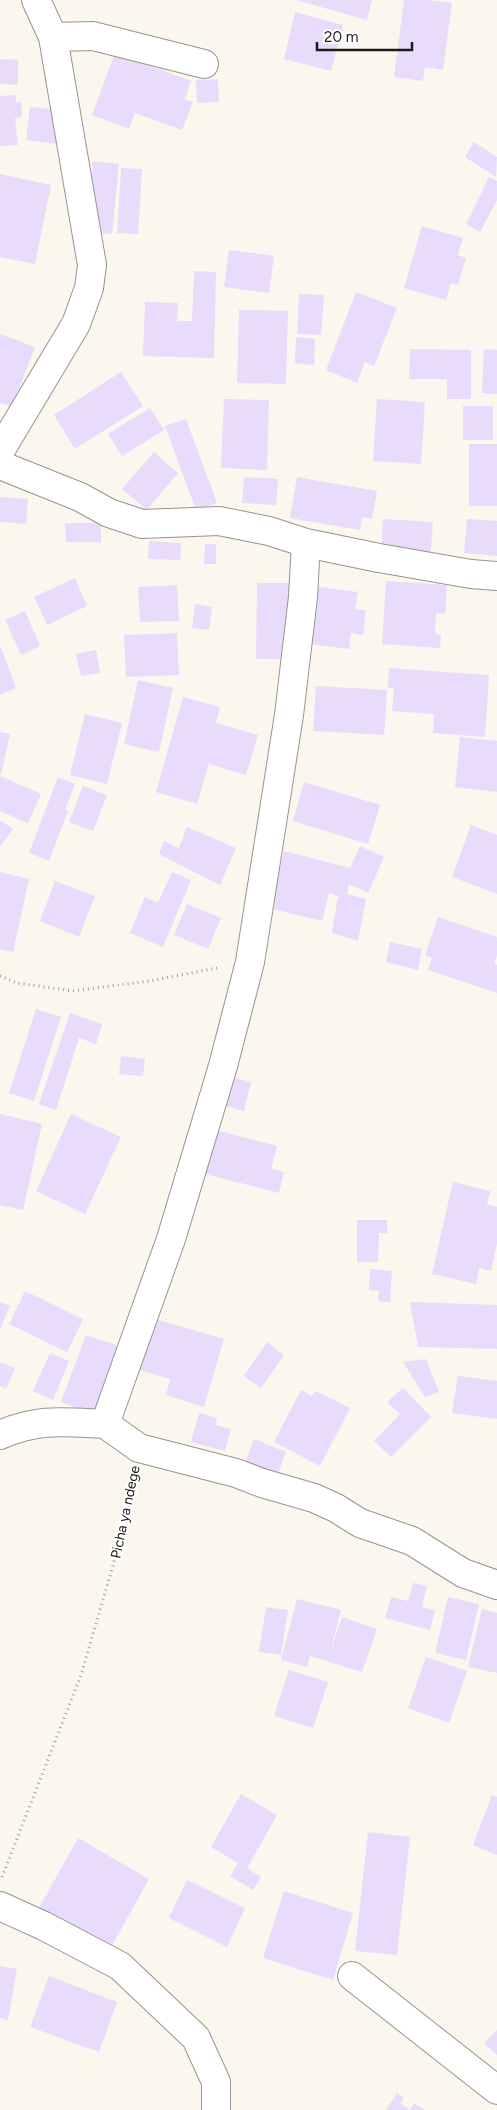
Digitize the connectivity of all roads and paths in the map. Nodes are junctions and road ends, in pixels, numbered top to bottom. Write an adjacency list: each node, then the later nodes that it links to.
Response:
1 (36, 0): 2 (street)
2 (53, 37): 3 (street); 4 (street)
3 (204, 64)
4 (0, 451)
5 (0, 465): 6 (street)
6 (306, 543): 7 (street); 8 (street)
7 (497, 576)
8 (250, 962): 9 (path); 10 (street)
9 (0, 976)
10 (104, 1424): 11 (street); 12 (street)
11 (0, 1435)
12 (139, 1448): 13 (street, Picha ya ndege); 14 (path, Picha ya ndege)
13 (497, 1584)
14 (0, 1883)
15 (0, 1906): 18 (street)
16 (352, 1976): 17 (street)
17 (497, 2090)
18 (216, 2110)

